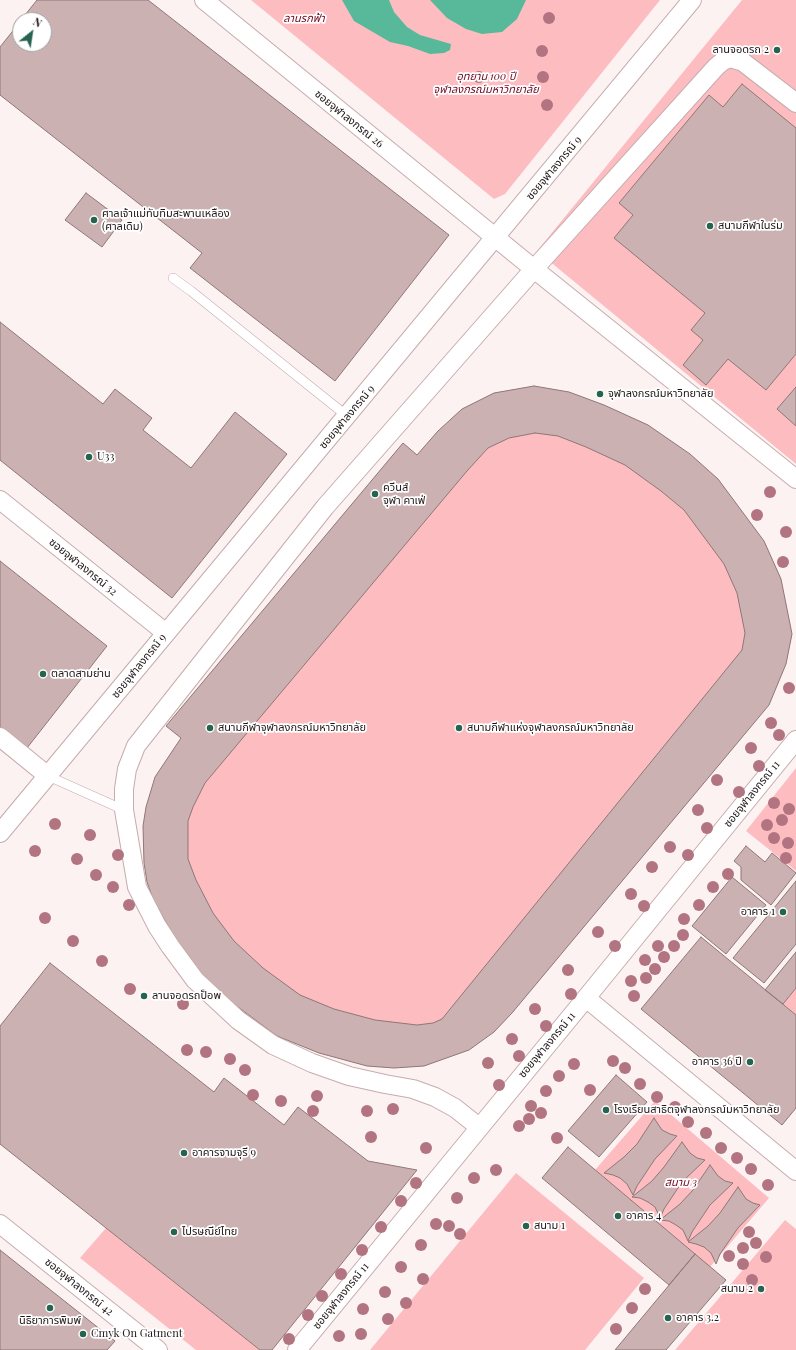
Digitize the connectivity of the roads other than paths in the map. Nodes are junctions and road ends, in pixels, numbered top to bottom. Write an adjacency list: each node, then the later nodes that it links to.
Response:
1 (204, 0): 4 (street, ซอยจุฬาลงกรณ์ 26)
2 (692, 0): 4 (street, ซอยจุฬาลงกรณ์ 9)
3 (796, 103): 5 (street)
4 (495, 238): 5 (street, ซอยจุฬาลงกรณ์ 26); 7 (street, ซอยจุฬาลงกรณ์ 9)
5 (534, 270): 8 (street, ซอยจุฬาลงกรณ์ 26); 14 (street)
6 (173, 278): 7 (lane)
7 (347, 416): 10 (street, ซอยจุฬาลงกรณ์ 9)
8 (796, 479)
9 (0, 500): 10 (street, ซอยจุฬาลงกรณ์ 32)
10 (166, 633): 13 (street, ซอยจุฬาลงกรณ์ 9)
11 (0, 737): 13 (street)
12 (796, 740): 16 (street, ซอยจุฬาลงกรณ์ 11)
13 (48, 776): 14 (lane); 15 (street, ซอยจุฬาลงกรณ์ 9)
14 (124, 810): 17 (street)
15 (0, 833)
16 (586, 998): 17 (street, ซอยจุฬาลงกรณ์ 11); 18 (street)
17 (479, 1127): 21 (street, ซอยจุฬาลงกรณ์ 11)
18 (796, 1171)
19 (0, 1224): 20 (street, ซอยจุฬาลงกรณ์ 42)
20 (158, 1350)
21 (297, 1350)

